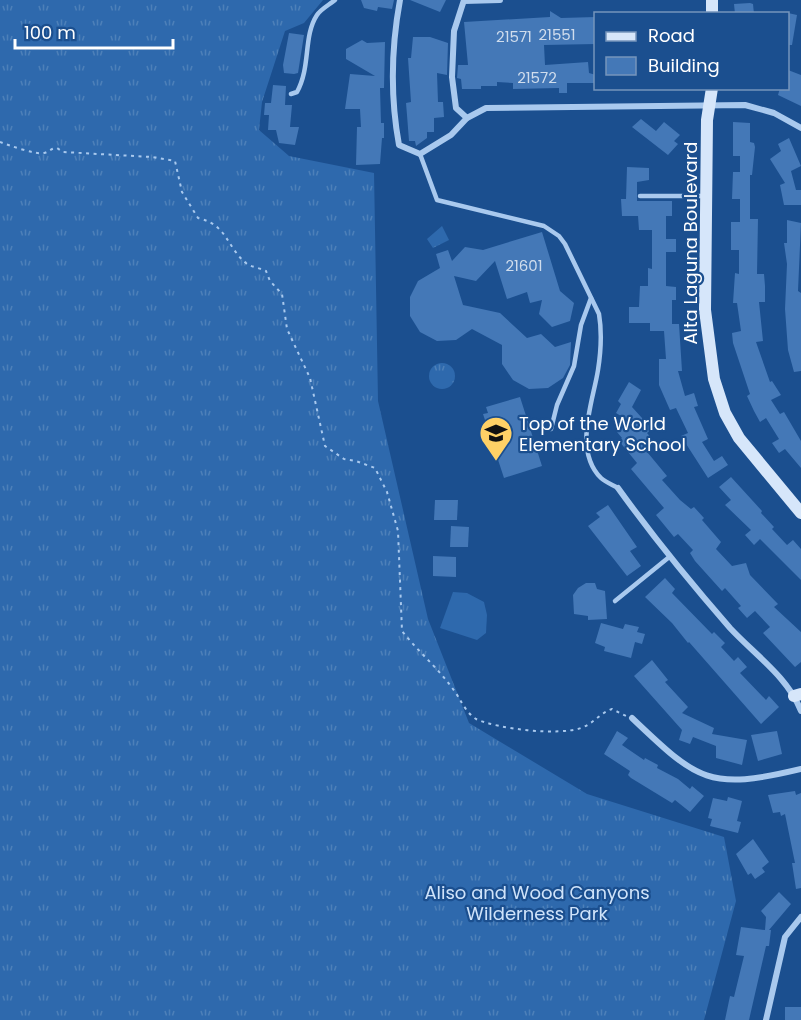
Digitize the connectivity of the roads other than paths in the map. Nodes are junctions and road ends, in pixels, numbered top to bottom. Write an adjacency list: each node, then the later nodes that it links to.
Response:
1 (335, 0): 6 (lane)
2 (400, 0): 10 (street)
3 (464, 0): 4 (street); 8 (street)
4 (500, 0)
5 (712, 90): 7 (main road, Alta Laguna Boulevard)
6 (291, 94)
7 (710, 106): 8 (street); 9 (street); 12 (main road, Alta Laguna Boulevard)
8 (467, 117): 10 (street)
9 (801, 128)
10 (420, 154): 13 (lane)
11 (640, 196): 12 (lane)
12 (706, 196): 16 (main road, Alta Laguna Boulevard)
13 (591, 298): 14 (lane); 15 (lane)
14 (551, 429)
15 (618, 488): 17 (street)
16 (801, 513)
17 (668, 558): 18 (lane); 19 (street)
18 (615, 602)
19 (798, 695): 20 (street)
20 (801, 711)
21 (632, 718): 22 (street)
22 (801, 769)
23 (801, 917): 24 (street)
24 (766, 1020)

